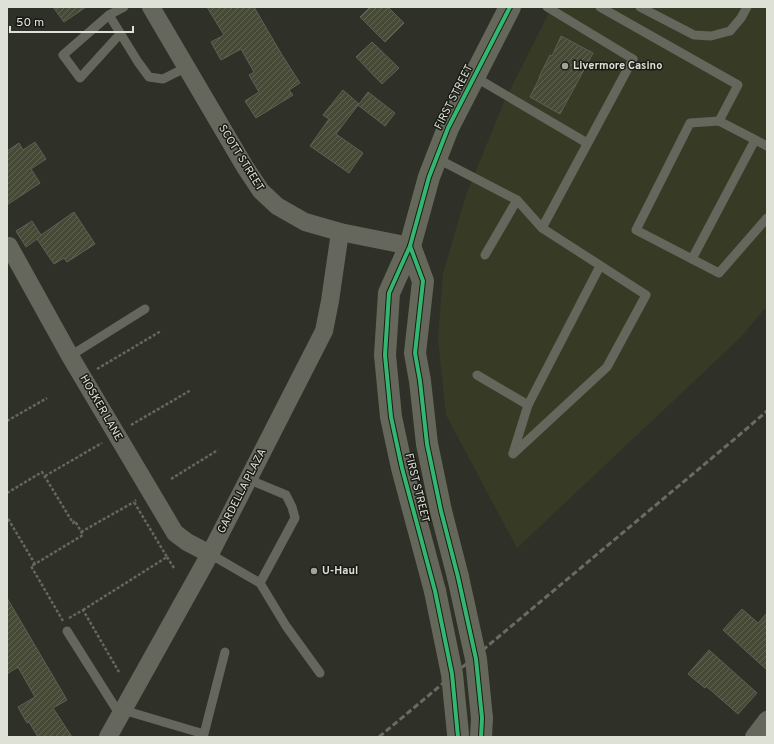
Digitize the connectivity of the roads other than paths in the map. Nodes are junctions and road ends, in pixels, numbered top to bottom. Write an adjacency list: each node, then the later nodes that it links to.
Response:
1 (124, 7): 8 (lane)
2 (151, 7): 10 (street, SCOTT STREET)
3 (510, 7): 11 (main road, FIRST STREET)
4 (547, 7): 14 (lane)
5 (600, 7): 12 (lane)
6 (640, 7): 7 (lane)
7 (748, 7)
8 (109, 15): 9 (lane); 9 (lane)
9 (120, 34): 10 (lane)
10 (186, 67): 20 (street, SCOTT STREET)
11 (474, 77): 14 (lane); 16 (main road, FIRST STREET)
12 (719, 121): 13 (lane); 24 (lane)
13 (755, 140): 15 (lane); 24 (lane)
14 (587, 143): 19 (lane)
15 (767, 146)
16 (436, 158): 17 (lane); 22 (main road, FIRST STREET)
17 (517, 200): 19 (lane); 23 (lane)
18 (767, 218): 24 (lane)
19 (542, 228): 25 (lane)
20 (340, 232): 22 (street, SCOTT STREET); 30 (street, GARDELLA PLAZA)
21 (9, 246): 27 (street, HOSKER LANE)
22 (410, 246): 38 (main road, FIRST STREET, bridge); 39 (main road, FIRST STREET, bridge)
23 (485, 255)
24 (692, 259)
25 (600, 266): 29 (lane); 29 (lane)
26 (145, 309): 27 (lane)
27 (70, 356): 31 (street, HOSKER LANE)
28 (477, 375): 29 (lane)
29 (528, 405)
30 (248, 479): 31 (street, GARDELLA PLAZA); 32 (lane)
31 (210, 554): 32 (lane); 36 (street, GARDELLA PLAZA)
32 (260, 583): 35 (lane)
33 (67, 631): 36 (lane)
34 (225, 652): 40 (lane)
35 (320, 672)
36 (121, 712): 40 (lane); 41 (street, GARDELLA PLAZA)
37 (767, 720): 42 (street)
38 (482, 728)
39 (458, 735)
40 (205, 736)
41 (108, 737)
42 (754, 737)

